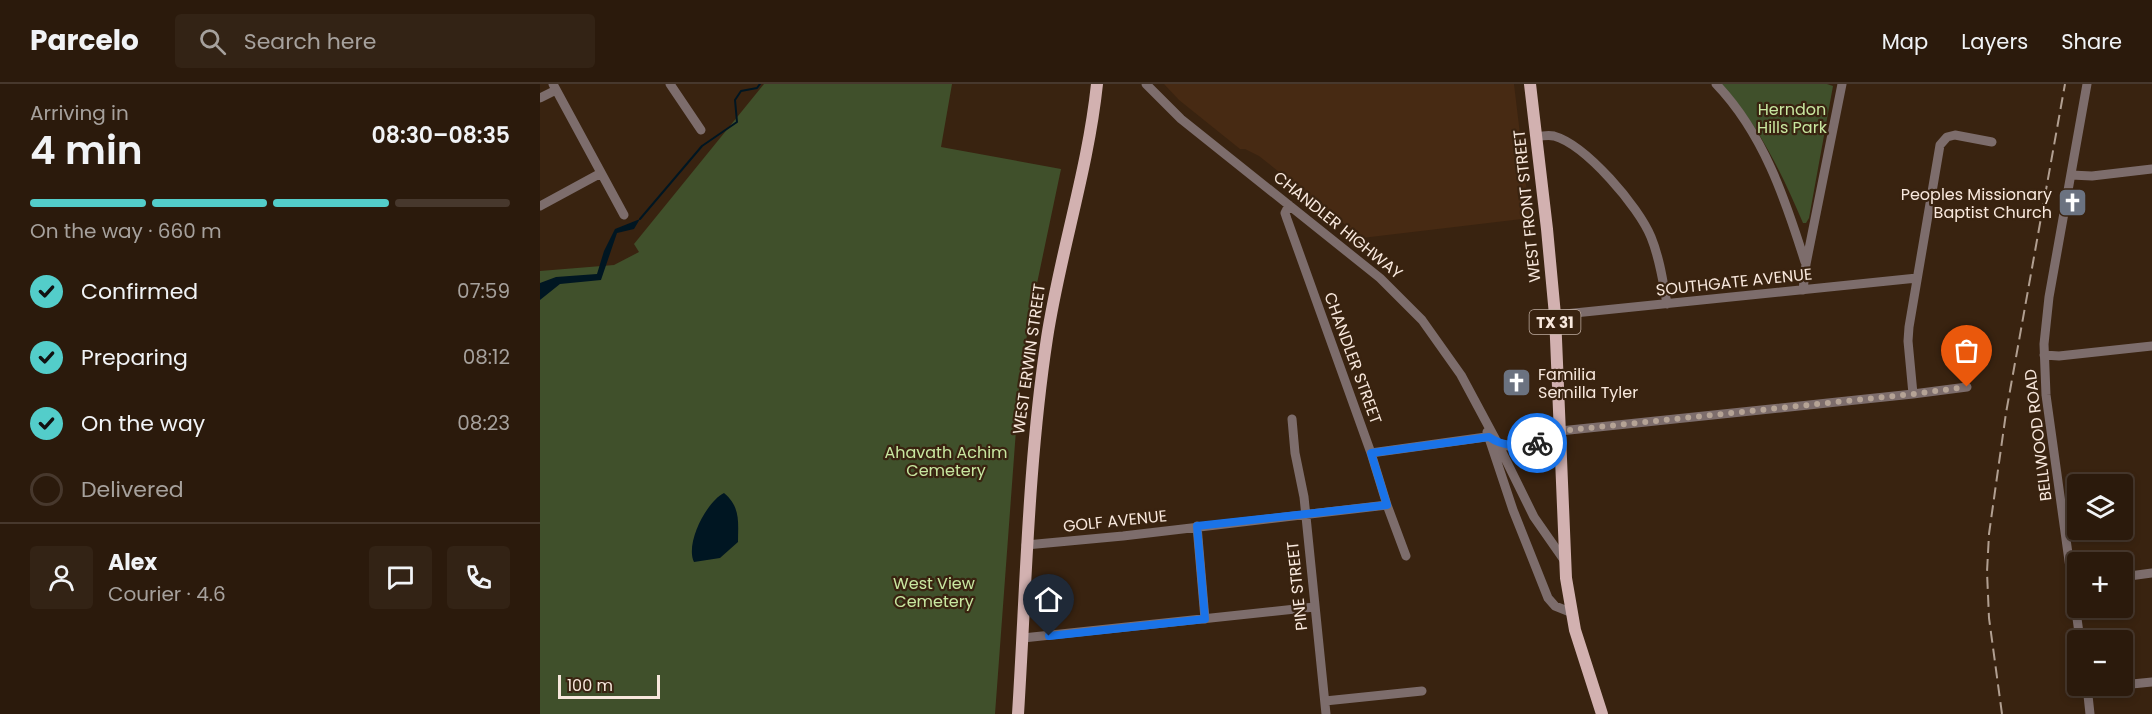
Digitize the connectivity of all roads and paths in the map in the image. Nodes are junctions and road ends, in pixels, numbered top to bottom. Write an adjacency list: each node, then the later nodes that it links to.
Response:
1 (670, 84): 10 (street)
2 (1097, 84): 35 (main road, WEST ERWIN STREET)
3 (1146, 84): 16 (street, CHANDLER HIGHWAY)
4 (1530, 84): 11 (main road, WEST FRONT STREET / TX 31)
5 (1716, 84): 19 (street)
6 (1842, 84): 19 (street)
7 (2087, 84): 15 (street, BELLWOOD ROAD)
8 (555, 87): 9 (street); 14 (street)
9 (540, 99)
10 (701, 130)
11 (1536, 137): 22 (street); 23 (main road, WEST FRONT STREET / TX 31)
12 (1992, 142): 20 (street)
13 (2152, 169): 15 (street)
14 (601, 173): 17 (street); 18 (street)
15 (2071, 175): 25 (street, BELLWOOD ROAD)
16 (1289, 205): 30 (street, CHANDLER HIGHWAY); 31 (street, CHANDLER STREET)
17 (540, 206)
18 (624, 215)
19 (1806, 264): 21 (street)
20 (1917, 278): 21 (street, SOUTHGATE AVENUE); 27 (street)
21 (1803, 290): 22 (street, SOUTHGATE AVENUE)
22 (1667, 304): 23 (street, SOUTHGATE AVENUE)
23 (1555, 315): 29 (main road, WEST FRONT STREET / TX 31)
24 (2152, 346): 25 (street)
25 (2044, 355): 36 (street, BELLWOOD ROAD)
26 (1967, 387): 27 (street)
27 (1913, 394): 29 (street)
28 (1292, 419): 33 (street, PINE STREET)
29 (1560, 436): 30 (street); 38 (main road, WEST FRONT STREET / TX 31)
30 (1494, 439): 31 (street); 38 (street, CHANDLER HIGHWAY); 42 (street, CHANDLER HIGHWAY)
31 (1371, 453): 32 (street, CHANDLER STREET)
32 (1387, 505): 33 (street, GOLF AVENUE); 37 (street, CHANDLER STREET)
33 (1305, 514): 34 (street, GOLF AVENUE); 41 (street, PINE STREET)
34 (1197, 526): 35 (street, GOLF AVENUE); 43 (street)
35 (1026, 545): 44 (main road, WEST ERWIN STREET)
36 (2070, 552)
37 (1406, 556)
38 (1564, 560): 42 (main road, WEST FRONT STREET / TX 31)
39 (2152, 573): 40 (street)
40 (2133, 576)
41 (1314, 607): 43 (street); 49 (street, PINE STREET)
42 (1570, 612): 52 (main road, TX 31)
43 (1205, 619): 44 (street)
44 (1023, 638): 50 (main road, WEST ERWIN STREET)
45 (2152, 682): 46 (street)
46 (2133, 684)
47 (1422, 691): 49 (street)
48 (2088, 696): 53 (street)
49 (1325, 701): 51 (street, PINE STREET)
50 (1018, 714)
51 (1326, 714)
52 (1602, 714)
53 (2090, 714)

